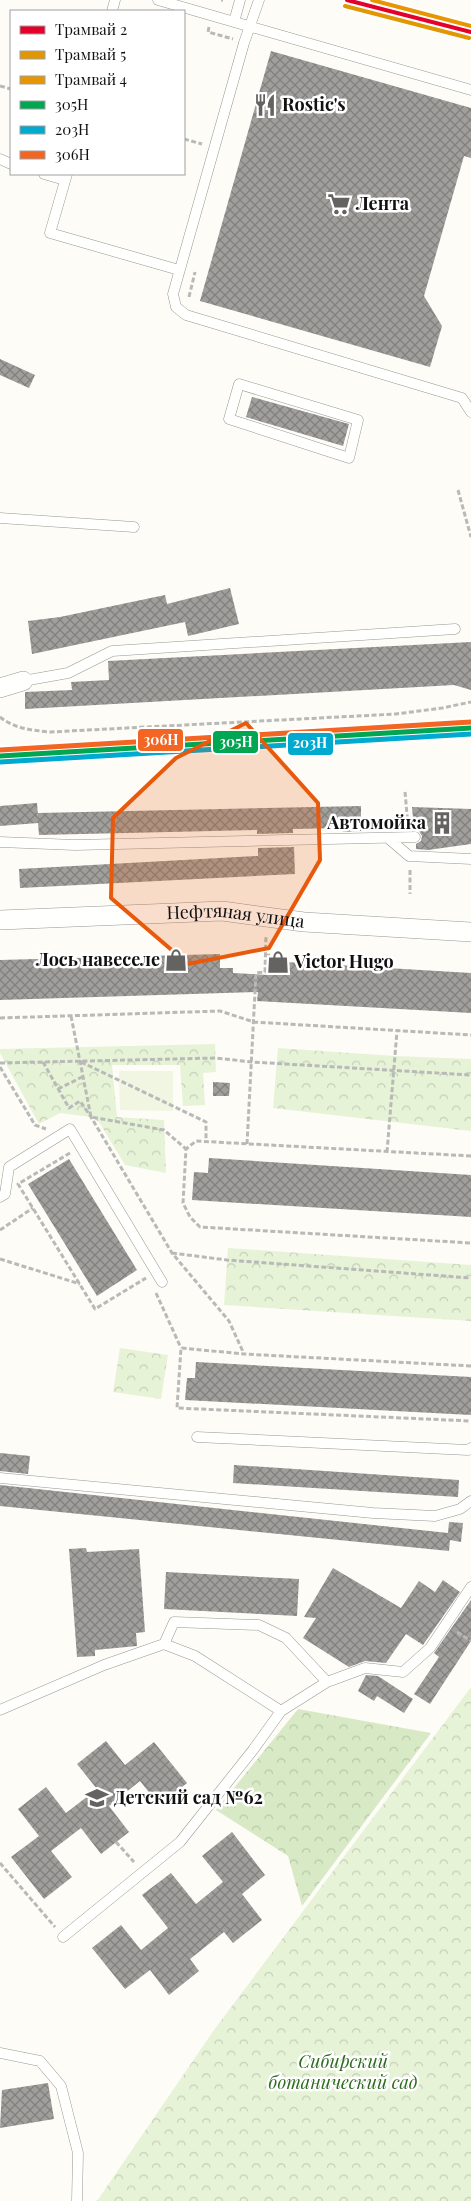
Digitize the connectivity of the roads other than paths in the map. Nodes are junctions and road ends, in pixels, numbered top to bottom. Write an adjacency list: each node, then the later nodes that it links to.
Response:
1 (158, 0): 4 (lane)
2 (240, 0): 4 (lane)
3 (259, 0): 5 (lane)
4 (234, 22): 5 (lane)
5 (250, 26): 6 (lane); 9 (lane)
6 (471, 90)
7 (51, 175): 8 (lane)
8 (66, 177): 9 (lane)
9 (179, 270): 10 (lane)
10 (471, 412)
11 (229, 419): 11 (lane)
12 (0, 518): 13 (lane)
13 (134, 527)
14 (455, 629): 15 (lane)
15 (24, 681): 16 (street)
16 (0, 688)
17 (415, 837): 18 (lane)
18 (388, 838): 19 (lane); 20 (lane)
19 (0, 842)
20 (471, 859)
21 (0, 920): 22 (street, Нефтяная улица)
22 (471, 932)
23 (0, 1197): 24 (lane)
24 (156, 1284)
25 (197, 1437): 26 (lane)
26 (471, 1448)
27 (0, 1478): 28 (lane)
28 (471, 1501)
29 (471, 1587): 31 (lane)
30 (164, 1644): 31 (lane); 32 (lane); 33 (lane)
31 (327, 1682): 33 (lane)
32 (0, 1710)
33 (281, 1711): 34 (lane)
34 (63, 1937)
35 (0, 2053): 36 (lane)
36 (77, 2201)

